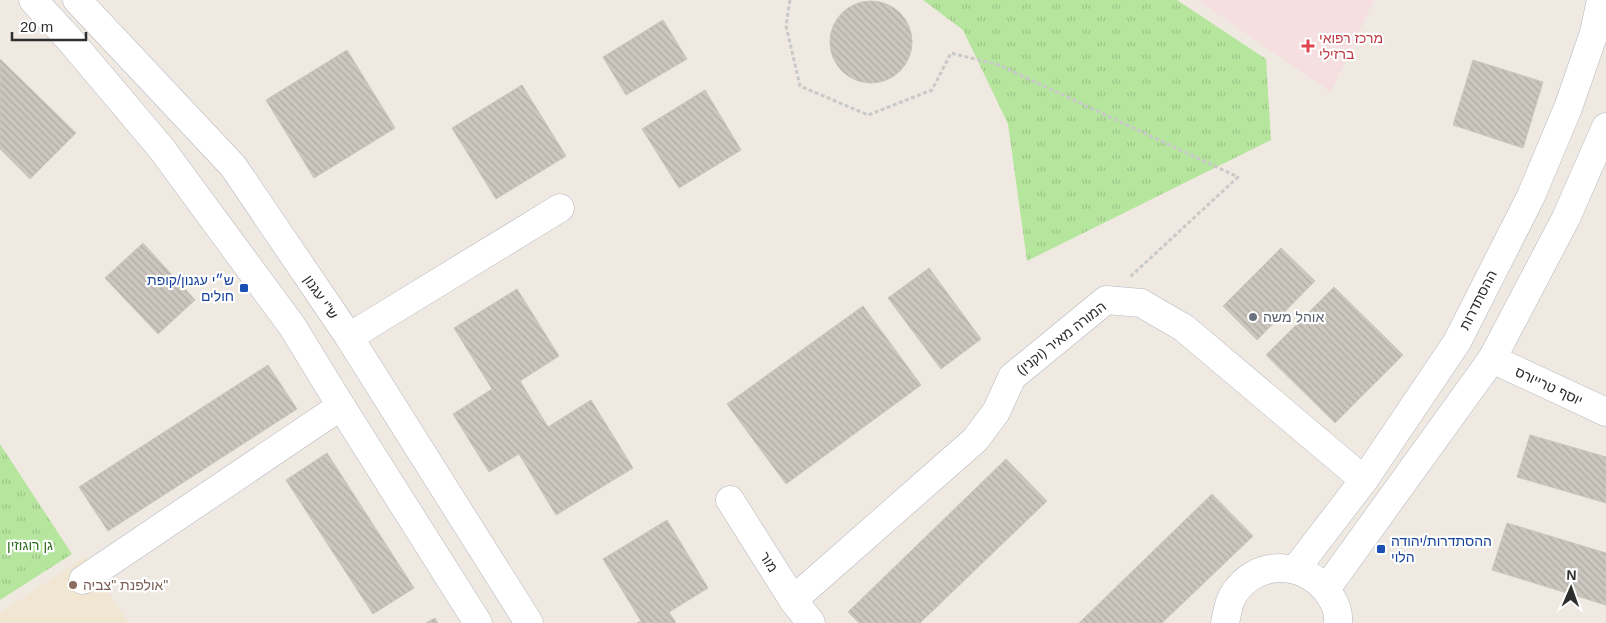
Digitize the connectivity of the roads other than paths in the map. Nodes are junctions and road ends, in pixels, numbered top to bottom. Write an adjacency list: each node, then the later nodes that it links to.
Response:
1 (33, 0): 8 (street)
2 (77, 0): 6 (street, ש"י עגנון)
3 (1601, 0): 10 (street, ההסתדרות)
4 (1606, 127): 7 (street)
5 (560, 208): 6 (street)
6 (348, 337): 17 (street, ש"י עגנון)
7 (1492, 359): 9 (street, יוסף טרייורס); 14 (street)
8 (341, 406): 13 (street); 16 (street)
9 (1606, 412)
10 (1364, 480): 12 (street, ההסתדרות); 15 (street, המורה מאיר (וקנין))
11 (730, 500): 15 (street, מור)
12 (1295, 570): 14 (street); 19 (street)
13 (83, 580)
14 (1326, 589): 20 (street)
15 (793, 600): 18 (street, מור)
16 (478, 623)
17 (529, 623)
18 (812, 623)
19 (1226, 623)
20 (1338, 623)

